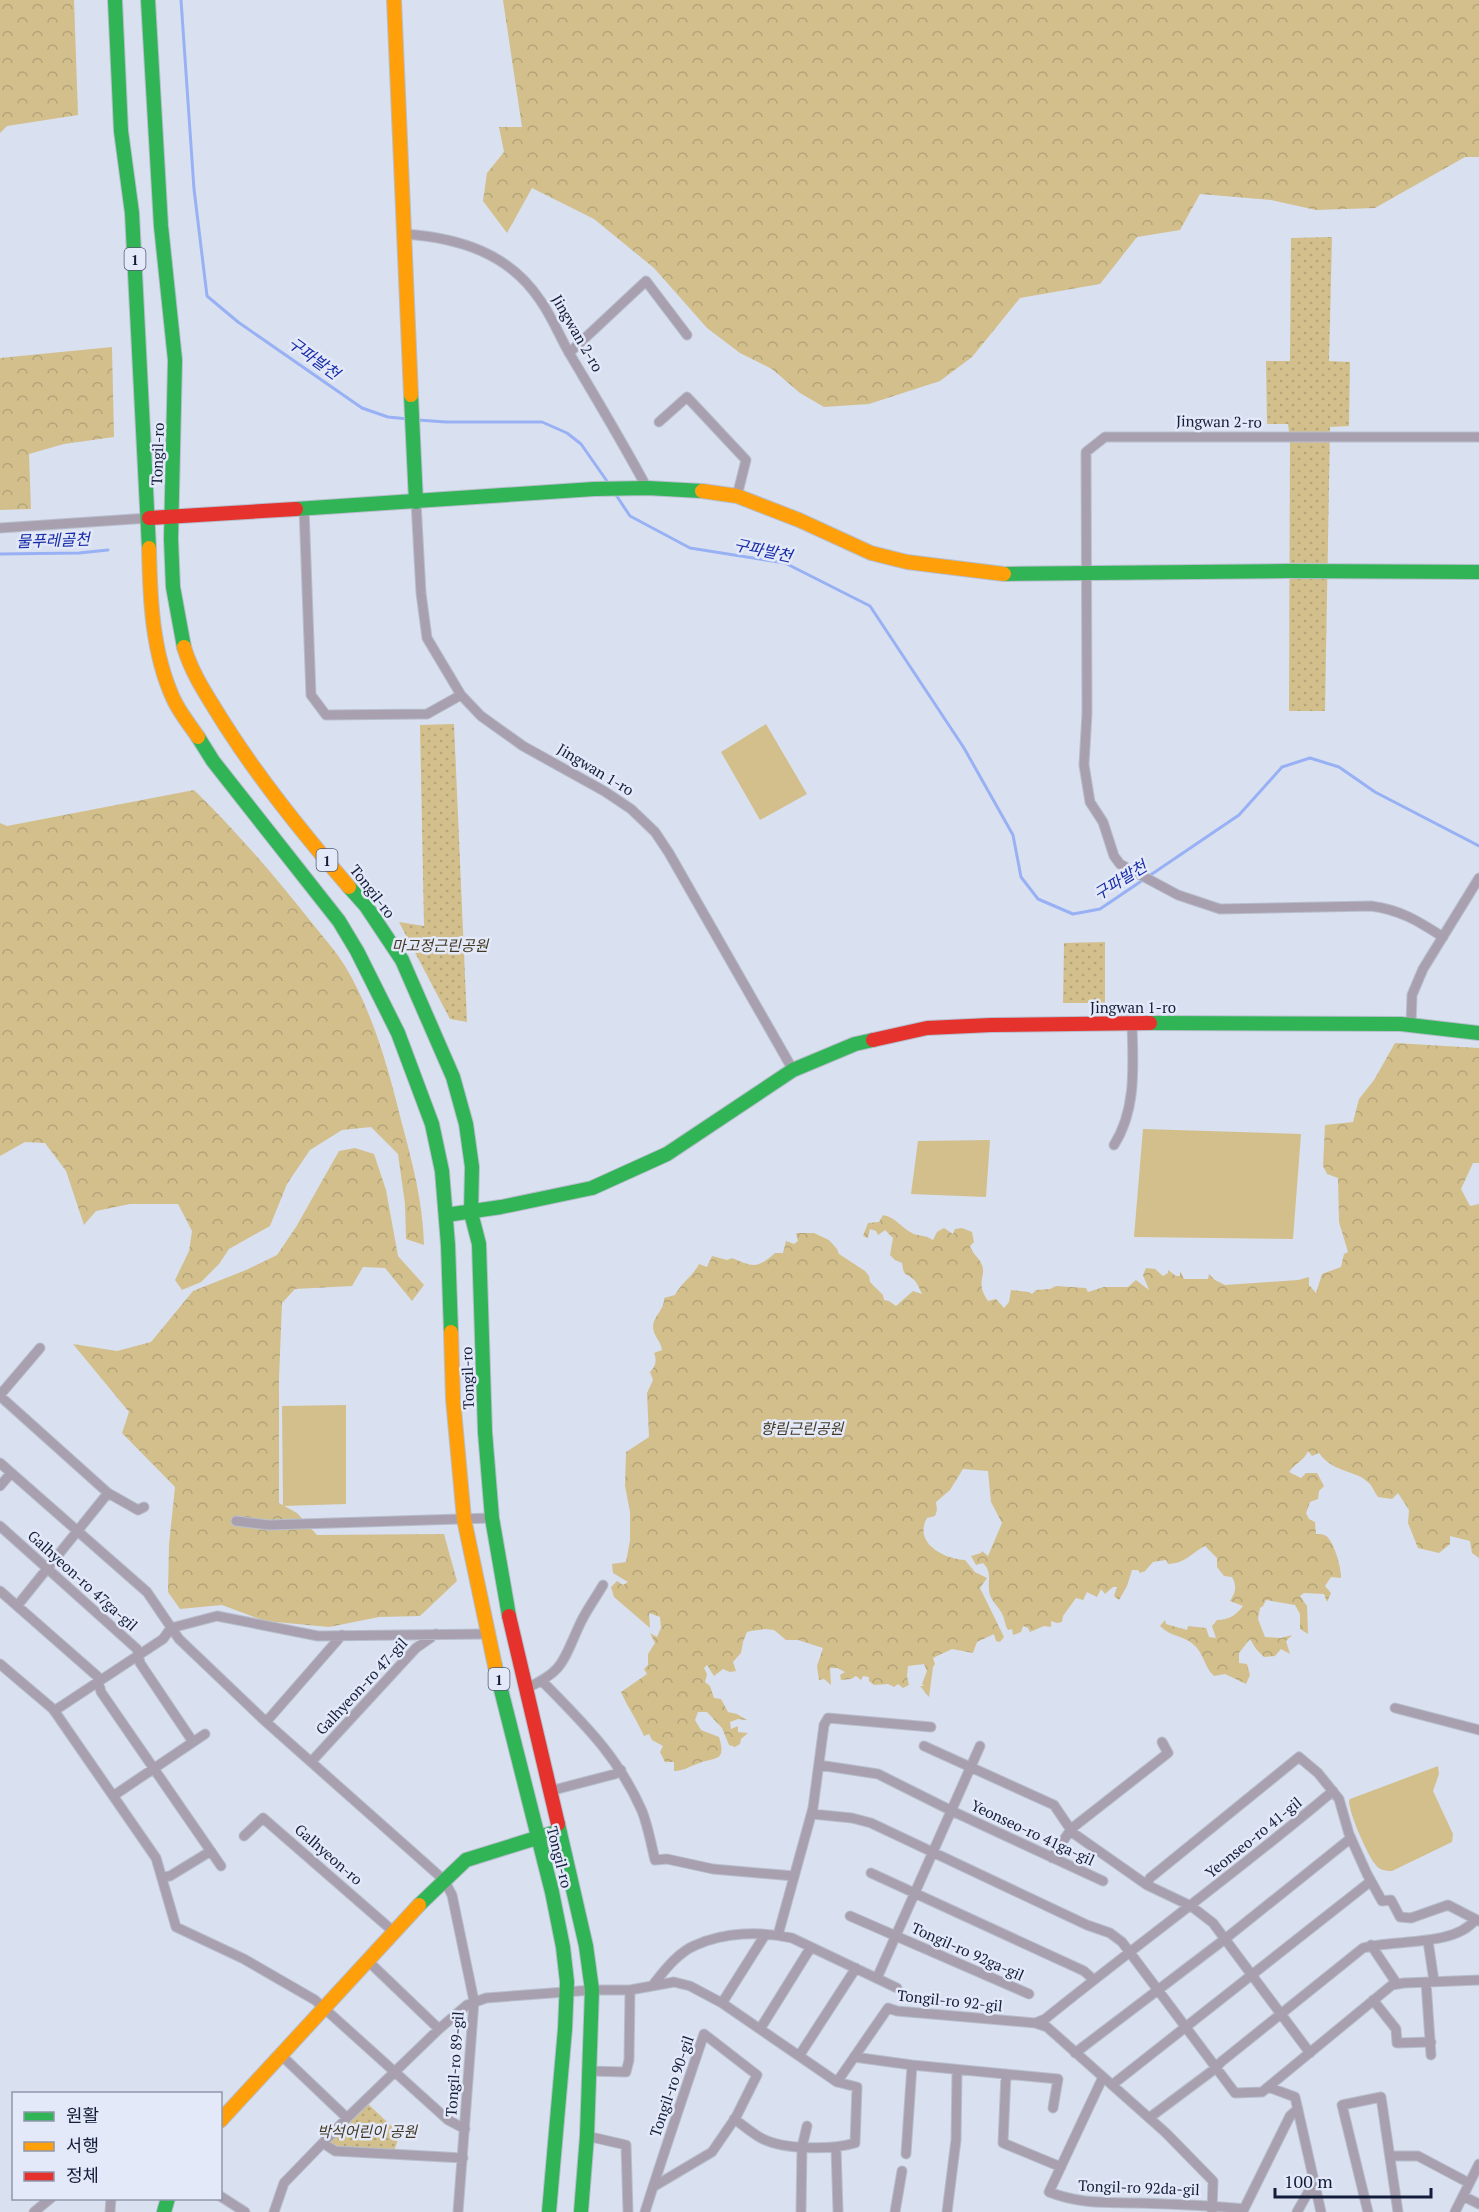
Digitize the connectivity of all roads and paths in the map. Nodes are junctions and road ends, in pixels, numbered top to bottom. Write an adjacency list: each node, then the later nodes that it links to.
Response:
1 (115, 0): 14 (main road, Tongil-ro / 1)
2 (148, 0): 13 (main road, Tongil-ro / 1)
3 (394, 0): 4 (main road)
4 (405, 234): 6 (street, Jingwan 2-ro); 11 (main road)
5 (687, 335): 6 (street)
6 (569, 353): 9 (street, Jingwan 2-ro)
7 (659, 422): 10 (street)
8 (1479, 437): 16 (street, Jingwan 2-ro)
9 (647, 488): 10 (main road); 11 (main road)
10 (737, 496): 16 (main road)
11 (416, 502): 12 (main road); 18 (street, Jingwan 1-ro)
12 (304, 508): 13 (main road); 18 (street)
13 (171, 515): 14 (main road); 26 (main road, Tongil-ro / 1)
14 (149, 518): 15 (street); 27 (main road, Tongil-ro / 1)
15 (0, 528)
16 (1085, 573): 17 (main road); 20 (street)
17 (1479, 573)
18 (461, 695): 24 (street, Jingwan 1-ro)
19 (1479, 878): 20 (street)
20 (1443, 938): 22 (street)
21 (1132, 1023): 22 (main road, Jingwan 1-ro); 24 (main road, Jingwan 1-ro); 25 (street)
22 (1411, 1025): 23 (main road, Jingwan 1-ro)
23 (1479, 1033)
24 (793, 1070): 26 (main road, Jingwan 1-ro)
25 (1114, 1145)
26 (471, 1213): 27 (main road, Jingwan 1-ro); 35 (main road, Tongil-ro / 1)
27 (446, 1215): 36 (main road, Tongil-ro / 1)
28 (40, 1348): 29 (street)
29 (0, 1396): 33 (street)
30 (0, 1463): 31 (street)
31 (11, 1473): 32 (street); 39 (street)
32 (0, 1486)
33 (108, 1493): 34 (street); 39 (street)
34 (144, 1507)
35 (492, 1518): 36 (street); 52 (main road, Tongil-ro / 1)
36 (464, 1519): 37 (street); 46 (main road, Tongil-ro / 1)
37 (236, 1521)
38 (0, 1526): 40 (street, Galhyeon-ro 47ga-gil)
39 (78, 1531): 40 (street); 44 (street)
40 (46, 1567): 43 (street); 48 (street, Galhyeon-ro 47ga-gil)
41 (603, 1586): 50 (street)
42 (0, 1591): 43 (street)
43 (17, 1606): 51 (street)
44 (171, 1628): 47 (street); 48 (street); 55 (street)
45 (436, 1634): 46 (street); 47 (street); 63 (street, Galhyeon-ro 47-gil)
46 (487, 1634): 76 (main road, Tongil-ro / 1)
47 (342, 1635): 55 (street)
48 (138, 1655): 51 (street); 59 (street, Galhyeon-ro 47ga-gil)
49 (0, 1664): 54 (street)
50 (542, 1681): 52 (street); 67 (street)
51 (99, 1682): 54 (street); 65 (street)
52 (527, 1688): 68 (main road, Tongil-ro / 1)
53 (1395, 1708): 57 (street)
54 (54, 1711): 70 (street)
55 (266, 1722): 63 (street)
56 (931, 1727): 64 (street)
57 (1479, 1730)
58 (205, 1734): 59 (street)
59 (193, 1742): 65 (street)
60 (1162, 1742): 73 (street, Yeonseo-ro 41ga-gil)
61 (924, 1746): 66 (street, Yeonseo-ro 41ga-gil)
62 (980, 1746): 66 (street, Tongil-ro 92ga-gil)
63 (311, 1762): 85 (street)
64 (819, 1765): 71 (street); 72 (street)
65 (153, 1768): 70 (street); 78 (street)
66 (971, 1768): 71 (street, Tongil-ro 92ga-gil); 73 (street, Yeonseo-ro 41ga-gil)
67 (621, 1770): 68 (street); 83 (street)
68 (550, 1791): 74 (main road, Tongil-ro / 1)
69 (1333, 1791): 77 (street); 88 (street); 90 (street, Yeonseo-ro 41-gil)
70 (113, 1796): 84 (street)
71 (952, 1811): 79 (street, Tongil-ro 92ga-gil); 80 (street, Yeonseo-ro 41ga-gil)
72 (812, 1814): 79 (street); 83 (street)
73 (1071, 1829): 80 (street); 88 (street, Yeonseo-ro 41ga-gil)
74 (559, 1831): 76 (main road); 112 (main road, Tongil-ro / 1)
75 (244, 1836): 93 (street, Galhyeon-ro)
76 (538, 1837): 85 (main road); 115 (main road, Tongil-ro / 1)
77 (1351, 1838): 87 (street); 97 (street)
78 (212, 1851): 81 (street); 84 (street)
79 (933, 1853): 89 (street, Tongil-ro 92ga-gil); 101 (street)
80 (1052, 1858): 86 (street, Yeonseo-ro 41ga-gil)
81 (221, 1866)
82 (871, 1873): 89 (street)
83 (794, 1876): 95 (street)
84 (163, 1877): 120 (street)
85 (444, 1881): 93 (main road); 118 (street)
86 (1103, 1881)
87 (1371, 1881): 92 (street); 104 (street)
88 (1147, 1885): 90 (street, Yeonseo-ro 41ga-gil)
89 (915, 1894): 96 (street, Tongil-ro 92ga-gil); 106 (street)
90 (1191, 1906): 97 (street, Yeonseo-ro 41ga-gil); 101 (street)
91 (850, 1916): 96 (street)
92 (1477, 1921): 98 (street)
93 (394, 1932): 102 (main road)
94 (765, 1935): 95 (street); 110 (street); 119 (street)
95 (778, 1935): 100 (street)
96 (896, 1936): 105 (street, Tongil-ro 92ga-gil); 116 (street, Tongil-ro 92ga-gil)
97 (1225, 1939): 104 (street, Yeonseo-ro 41ga-gil); 114 (street)
98 (1428, 1941): 99 (street); 108 (street)
99 (1371, 1946): 109 (street); 121 (street)
100 (811, 1947): 103 (street); 125 (street)
101 (1129, 1951): 106 (street); 114 (street)
102 (368, 1961): 120 (main road); 124 (street)
103 (856, 1968): 105 (street); 131 (street)
104 (1252, 1975): 121 (street, Yeonseo-ro 41ga-gil); 123 (street)
105 (877, 1978): 111 (street)
106 (1094, 1980): 122 (street)
107 (1479, 1980): 108 (street)
108 (1430, 1982): 109 (street); 126 (street)
109 (1397, 1984): 117 (street)
110 (652, 1986): 113 (street); 119 (street)
111 (897, 1988)
112 (592, 1990): 113 (street); 115 (street, Tongil-ro 89-gil); 137 (main road, Tongil-ro / 1)
113 (630, 1990): 137 (street)
114 (1158, 1990): 123 (street); 127 (street)
115 (566, 1992): 118 (street, Tongil-ro 89-gil); 173 (main road, Tongil-ro / 1)
116 (1029, 1994)
117 (1373, 2000): 126 (street); 128 (street)
118 (474, 2001): 124 (street, Tongil-ro 89-gil); 150 (street, Tongil-ro 89-gil)
119 (722, 2003): 125 (street)
120 (325, 2008): 130 (main road); 136 (street)
121 (1280, 2013): 128 (street, Yeonseo-ro 41ga-gil); 134 (street)
122 (1035, 2023): 127 (street, Tongil-ro 92da-gil); 132 (street, Tongil-ro 92-gil)
123 (1185, 2026): 134 (street); 141 (street)
124 (439, 2029): 136 (street, Tongil-ro 89-gil)
125 (760, 2029): 131 (street)
126 (1431, 2042): 129 (street)
127 (1075, 2053): 139 (street, Tongil-ro 92da-gil)
128 (1310, 2053): 142 (street)
129 (1431, 2055)
130 (282, 2056): 145 (street); 147 (main road)
131 (798, 2056): 140 (street)
132 (854, 2057): 133 (street); 140 (street, Tongil-ro 92-gil)
133 (912, 2066): 135 (street); 155 (street)
134 (1216, 2068): 142 (street); 146 (street)
135 (957, 2070): 138 (street); 180 (street)
136 (396, 2071): 145 (street, Tongil-ro 89-gil); 150 (street, Tongil-ro 89-gil)
137 (589, 2071): 151 (main road, Tongil-ro / 1)
138 (1006, 2074): 143 (street); 159 (street)
139 (1103, 2077): 141 (street, Tongil-ro 92da-gil); 159 (street, Tongil-ro 92da-gil)
140 (837, 2082): 154 (street)
141 (1113, 2085): 146 (street, Tongil-ro 92da-gil)
142 (1268, 2087): 144 (street)
143 (1053, 2108)
144 (1298, 2109): 161 (street); 168 (street, Tongil-ro 92da-gil)
145 (347, 2118): 152 (street, Tongil-ro 89-gil)
146 (1149, 2118): 168 (street, Tongil-ro 92da-gil)
147 (222, 2119)
148 (734, 2119): 153 (street); 163 (street, Tongil-ro 90-gil); 163 (street, Tongil-ro 90-gil)
149 (807, 2126): 153 (street)
150 (465, 2129): 157 (street, Tongil-ro 89-gil)
151 (587, 2136): 174 (main road, Tongil-ro / 1); 175 (street)
152 (322, 2144): 157 (street); 171 (street, Tongil-ro 89-gil)
153 (802, 2147): 154 (street); 177 (street)
154 (836, 2147): 178 (street)
155 (906, 2154)
156 (1390, 2156): 162 (street); 183 (street); 184 (street)
157 (463, 2158): 172 (street, Tongil-ro 89-gil)
158 (1479, 2164): 162 (street)
159 (1061, 2167): 168 (street, Tongil-ro 92da-gil)
160 (902, 2172): 179 (street)
161 (1314, 2182): 181 (street); 182 (street)
162 (1469, 2183): 164 (street)
163 (653, 2187): 176 (street, Tongil-ro 90-gil)
164 (1463, 2196): 166 (street); 185 (street)
165 (50, 2200): 169 (street)
166 (1479, 2204)
167 (233, 2208): 170 (street)
168 (1212, 2209)
169 (34, 2212)
170 (245, 2212)
171 (274, 2212)
172 (458, 2212)
173 (549, 2212)
174 (581, 2212)
175 (628, 2212)
176 (645, 2212)
177 (801, 2212)
178 (838, 2212)
179 (895, 2212)
180 (947, 2212)
181 (1297, 2212)
182 (1321, 2212)
183 (1368, 2212)
184 (1398, 2212)
185 (1455, 2212)

